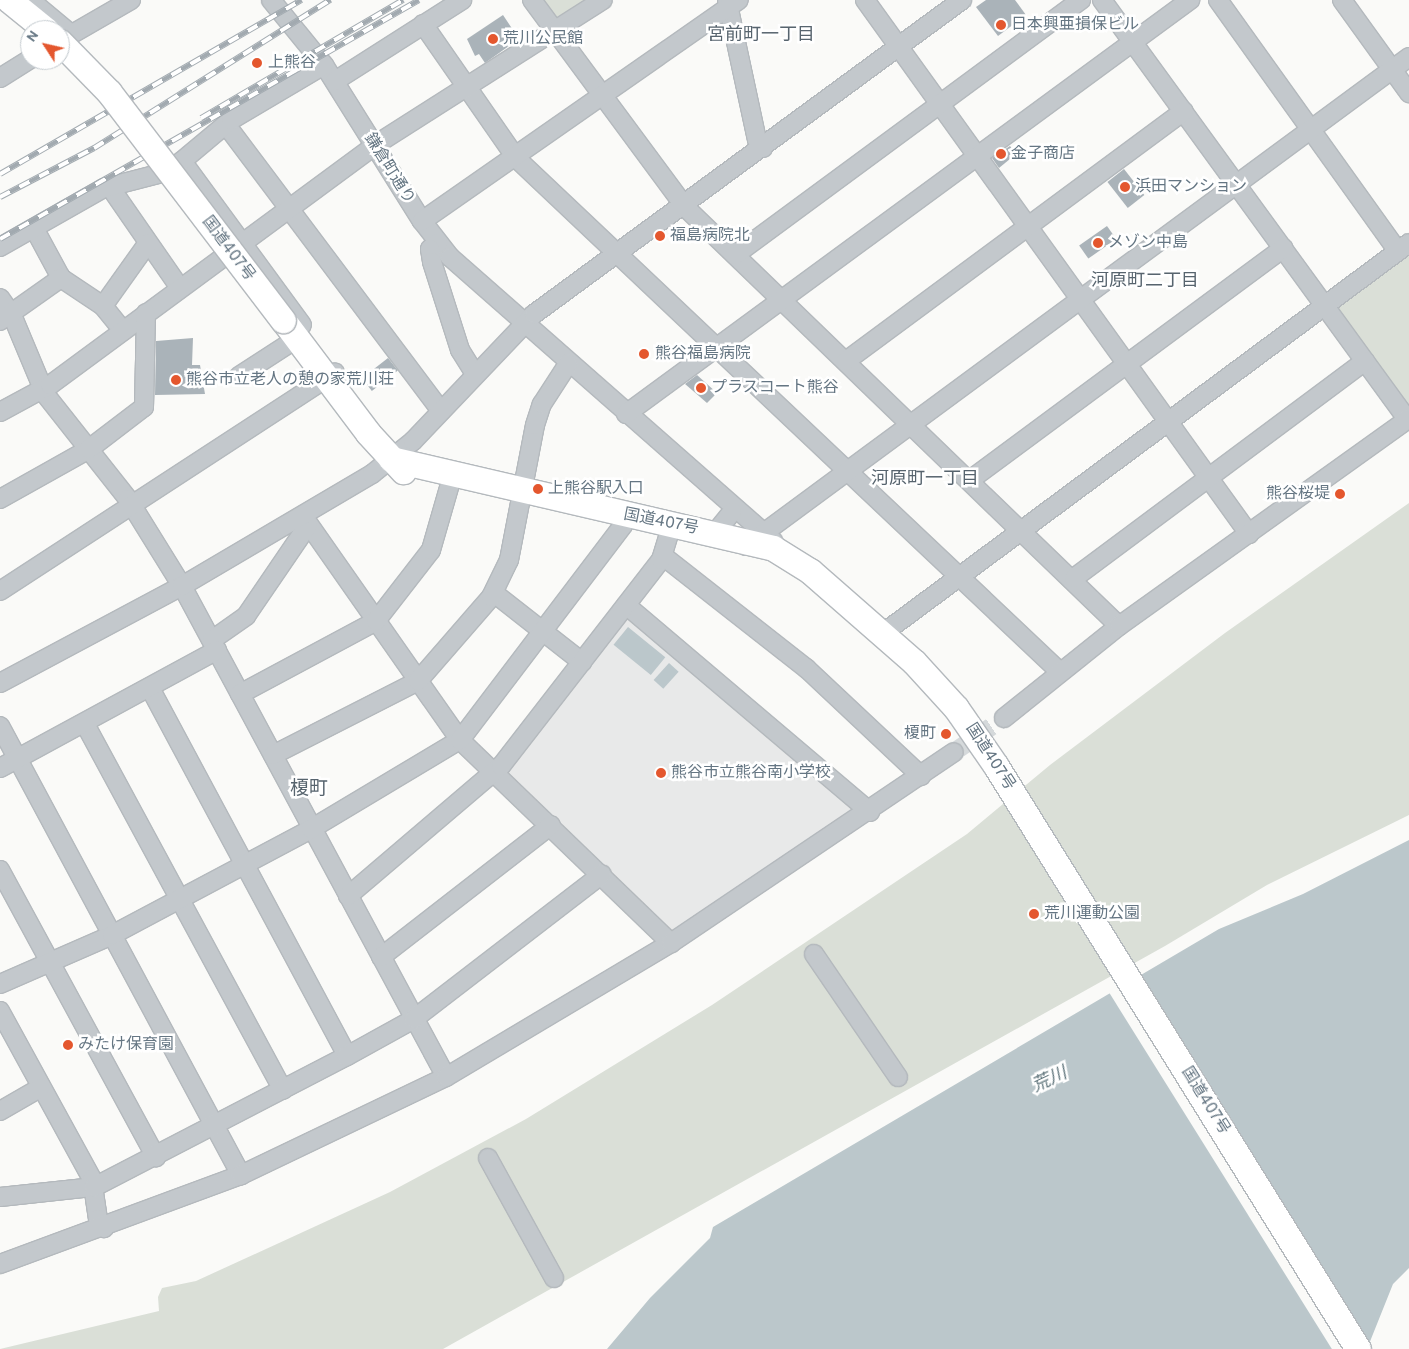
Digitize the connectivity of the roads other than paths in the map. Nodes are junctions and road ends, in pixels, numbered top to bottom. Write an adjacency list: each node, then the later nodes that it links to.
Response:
1 (8, 0): 17 (highway)
2 (30, 0): 18 (street)
3 (131, 0): 22 (street)
4 (271, 0): 28 (street, 鎌倉町通り)
5 (462, 0): 20 (street)
6 (532, 0): 21 (street)
7 (604, 0): 21 (street)
8 (865, 0): 25 (street)
9 (962, 0): 25 (street)
10 (1081, 0): 35 (street)
11 (1102, 0): 23 (street)
12 (1190, 0): 23 (street)
13 (1218, 0): 38 (street)
14 (1342, 0): 29 (street)
15 (732, 2): 34 (street); 40 (street)
16 (0, 8): 19 (street)
17 (33, 20)
18 (47, 20)
19 (20, 24)
20 (423, 24): 31 (street); 32 (street)
21 (555, 31): 32 (street); 34 (street)
22 (70, 36)
23 (1134, 42): 36 (street); 41 (street)
24 (70, 46): 80 (highway, 国道407号, bridge)
25 (898, 47): 35 (street); 40 (street)
26 (1409, 57): 29 (street)
27 (20, 65): 30 (street)
28 (324, 65): 31 (street, 鎌倉町通り); 37 (street)
29 (1392, 69): 33 (street); 38 (street)
30 (0, 78)
31 (335, 81): 39 (street, 鎌倉町通り)
32 (465, 86): 39 (street); 42 (street)
33 (1409, 93)
34 (603, 96): 42 (street); 47 (street)
35 (939, 104): 41 (street); 59 (street)
36 (1184, 111): 45 (street); 50 (street)
37 (227, 126): 43 (street); 48 (street)
38 (1311, 129): 45 (street); 56 (street)
39 (375, 145): 48 (street); 49 (street, 鎌倉町通り)
40 (763, 148): 47 (street)
41 (978, 157): 50 (street); 65 (street)
42 (516, 158): 49 (street); 58 (street)
43 (182, 160): 44 (street); 52 (street)
44 (158, 174): 46 (street); 60 (street)
45 (1236, 184): 57 (street); 64 (street)
46 (110, 186): 51 (street); 53 (street)
47 (685, 207): 58 (street); 59 (street)
48 (287, 208): 52 (street); 82 (street)
49 (422, 221): 54 (street, 鎌倉町通り)
50 (1027, 226): 64 (street); 74 (street)
51 (34, 228): 55 (street); 61 (street)
52 (241, 242): 60 (street); 80 (street)
53 (148, 243): 62 (street); 66 (street)
54 (438, 243): 70 (street, 鎌倉町通り); 78 (street)
55 (0, 247)
56 (1403, 247): 67 (street)
57 (1283, 248): 67 (street); 76 (street)
58 (619, 255): 70 (street); 73 (street)
59 (735, 255): 65 (street)
60 (220, 257): 62 (street); 72 (street)
61 (61, 278): 66 (street); 69 (street)
62 (180, 288): 68 (street)
63 (0, 298): 69 (street)
64 (1080, 300): 76 (street); 87 (street)
65 (783, 302): 73 (street); 74 (street)
66 (103, 306): 71 (street)
67 (1326, 306): 75 (street); 86 (street)
68 (146, 313): 71 (street); 88 (street)
69 (6, 318): 81 (street)
70 (523, 324): 77 (street, 鎌倉町通り); 78 (street)
71 (123, 330): 81 (street)
72 (287, 345): 79 (street); 80 (street)
73 (718, 348): 84 (street); 90 (street)
74 (846, 361): 87 (street)
75 (1365, 361): 85 (street); 91 (street)
76 (1127, 363): 86 (street); 93 (street)
77 (568, 364): 84 (street, 鎌倉町通り); 94 (street)
78 (475, 374): 82 (street)
79 (239, 376)
80 (322, 382): 89 (highway, 国道407号); 96 (street)
81 (42, 389): 83 (street); 88 (street)
82 (441, 411): 89 (street)
83 (0, 412)
84 (626, 414): 97 (street, 鎌倉町通り)
85 (1408, 419): 102 (street)
86 (1168, 422): 91 (street); 100 (street)
87 (912, 424): 90 (street); 93 (street)
88 (89, 449): 95 (street); 96 (street)
89 (391, 460): 92 (highway, 国道407号); 98 (street)
90 (849, 471): 104 (street); 105 (street)
91 (1207, 478): 102 (street); 106 (street)
92 (452, 480): 94 (highway, 国道407号); 111 (street)
93 (970, 480): 100 (street)
94 (521, 497): 99 (highway, 国道407号); 109 (street)
95 (0, 499)
96 (132, 504): 107 (street); 108 (street)
97 (728, 506): 101 (street); 104 (street, 鎌倉町通り)
98 (306, 520): 107 (street); 111 (street); 114 (street)
99 (624, 520): 103 (highway, 国道407号); 113 (street)
100 (1022, 530): 105 (street); 106 (street)
101 (715, 533): 103 (highway, 国道407号); 104 (highway, 国道407号)
102 (1248, 534): 112 (street)
103 (668, 538): 104 (highway, 国道407号); 110 (street); 131 (street)
104 (763, 544): 115 (highway); 115 (highway)
105 (958, 576): 115 (street); 117 (street)
106 (1074, 578): 112 (street)
107 (182, 586): 114 (street); 119 (street)
108 (0, 591)
109 (494, 593): 113 (street); 118 (street)
110 (626, 605): 116 (street); 133 (street)
111 (376, 621): 118 (street); 121 (street)
112 (1120, 626): 117 (street)
113 (544, 631): 116 (street); 125 (street)
114 (215, 645): 120 (street); 121 (street)
115 (886, 646): 132 (highway, 国道407号)
116 (582, 662): 130 (street)
117 (1059, 672): 122 (street)
118 (418, 681): 125 (street); 127 (street)
119 (0, 683)
120 (150, 688): 123 (street); 136 (street)
121 (240, 694): 127 (street)
122 (1004, 718)
123 (85, 724): 128 (street); 140 (street)
124 (0, 726): 128 (street)
125 (460, 740): 130 (street); 135 (street)
126 (954, 752): 131 (street)
127 (273, 755): 135 (street)
128 (17, 759): 129 (street); 141 (street)
129 (0, 768)
130 (496, 772): 134 (street); 139 (street)
131 (921, 776): 133 (street)
132 (998, 782): 164 (highway, 国道407号); 165 (highway, 国道407号)
133 (870, 812): 142 (street)
134 (551, 825): 138 (street); 144 (street)
135 (312, 829): 136 (street); 139 (street)
136 (242, 865): 140 (street); 149 (street)
137 (0, 870): 145 (street)
138 (602, 874): 142 (street); 148 (street)
139 (348, 896): 144 (street)
140 (179, 899): 141 (street); 153 (street)
141 (112, 935): 145 (street); 155 (street)
142 (671, 943): 150 (street)
143 (814, 954): 151 (street)
144 (381, 957): 148 (street)
145 (50, 962): 146 (street); 156 (street)
146 (0, 984)
147 (0, 1011): 152 (street)
148 (414, 1020): 149 (street); 150 (street)
149 (347, 1056): 153 (street)
150 (446, 1077): 158 (street)
151 (898, 1077)
152 (40, 1088): 154 (street); 159 (street)
153 (283, 1090): 155 (street)
154 (0, 1111)
155 (214, 1126): 156 (street); 158 (street)
156 (156, 1157): 159 (street)
157 (488, 1158): 163 (street)
158 (241, 1175): 161 (street)
159 (94, 1187): 160 (street); 161 (street)
160 (0, 1197)
161 (104, 1228): 162 (street)
162 (0, 1264)
163 (554, 1278)
164 (1341, 1349)
165 (1358, 1349)

